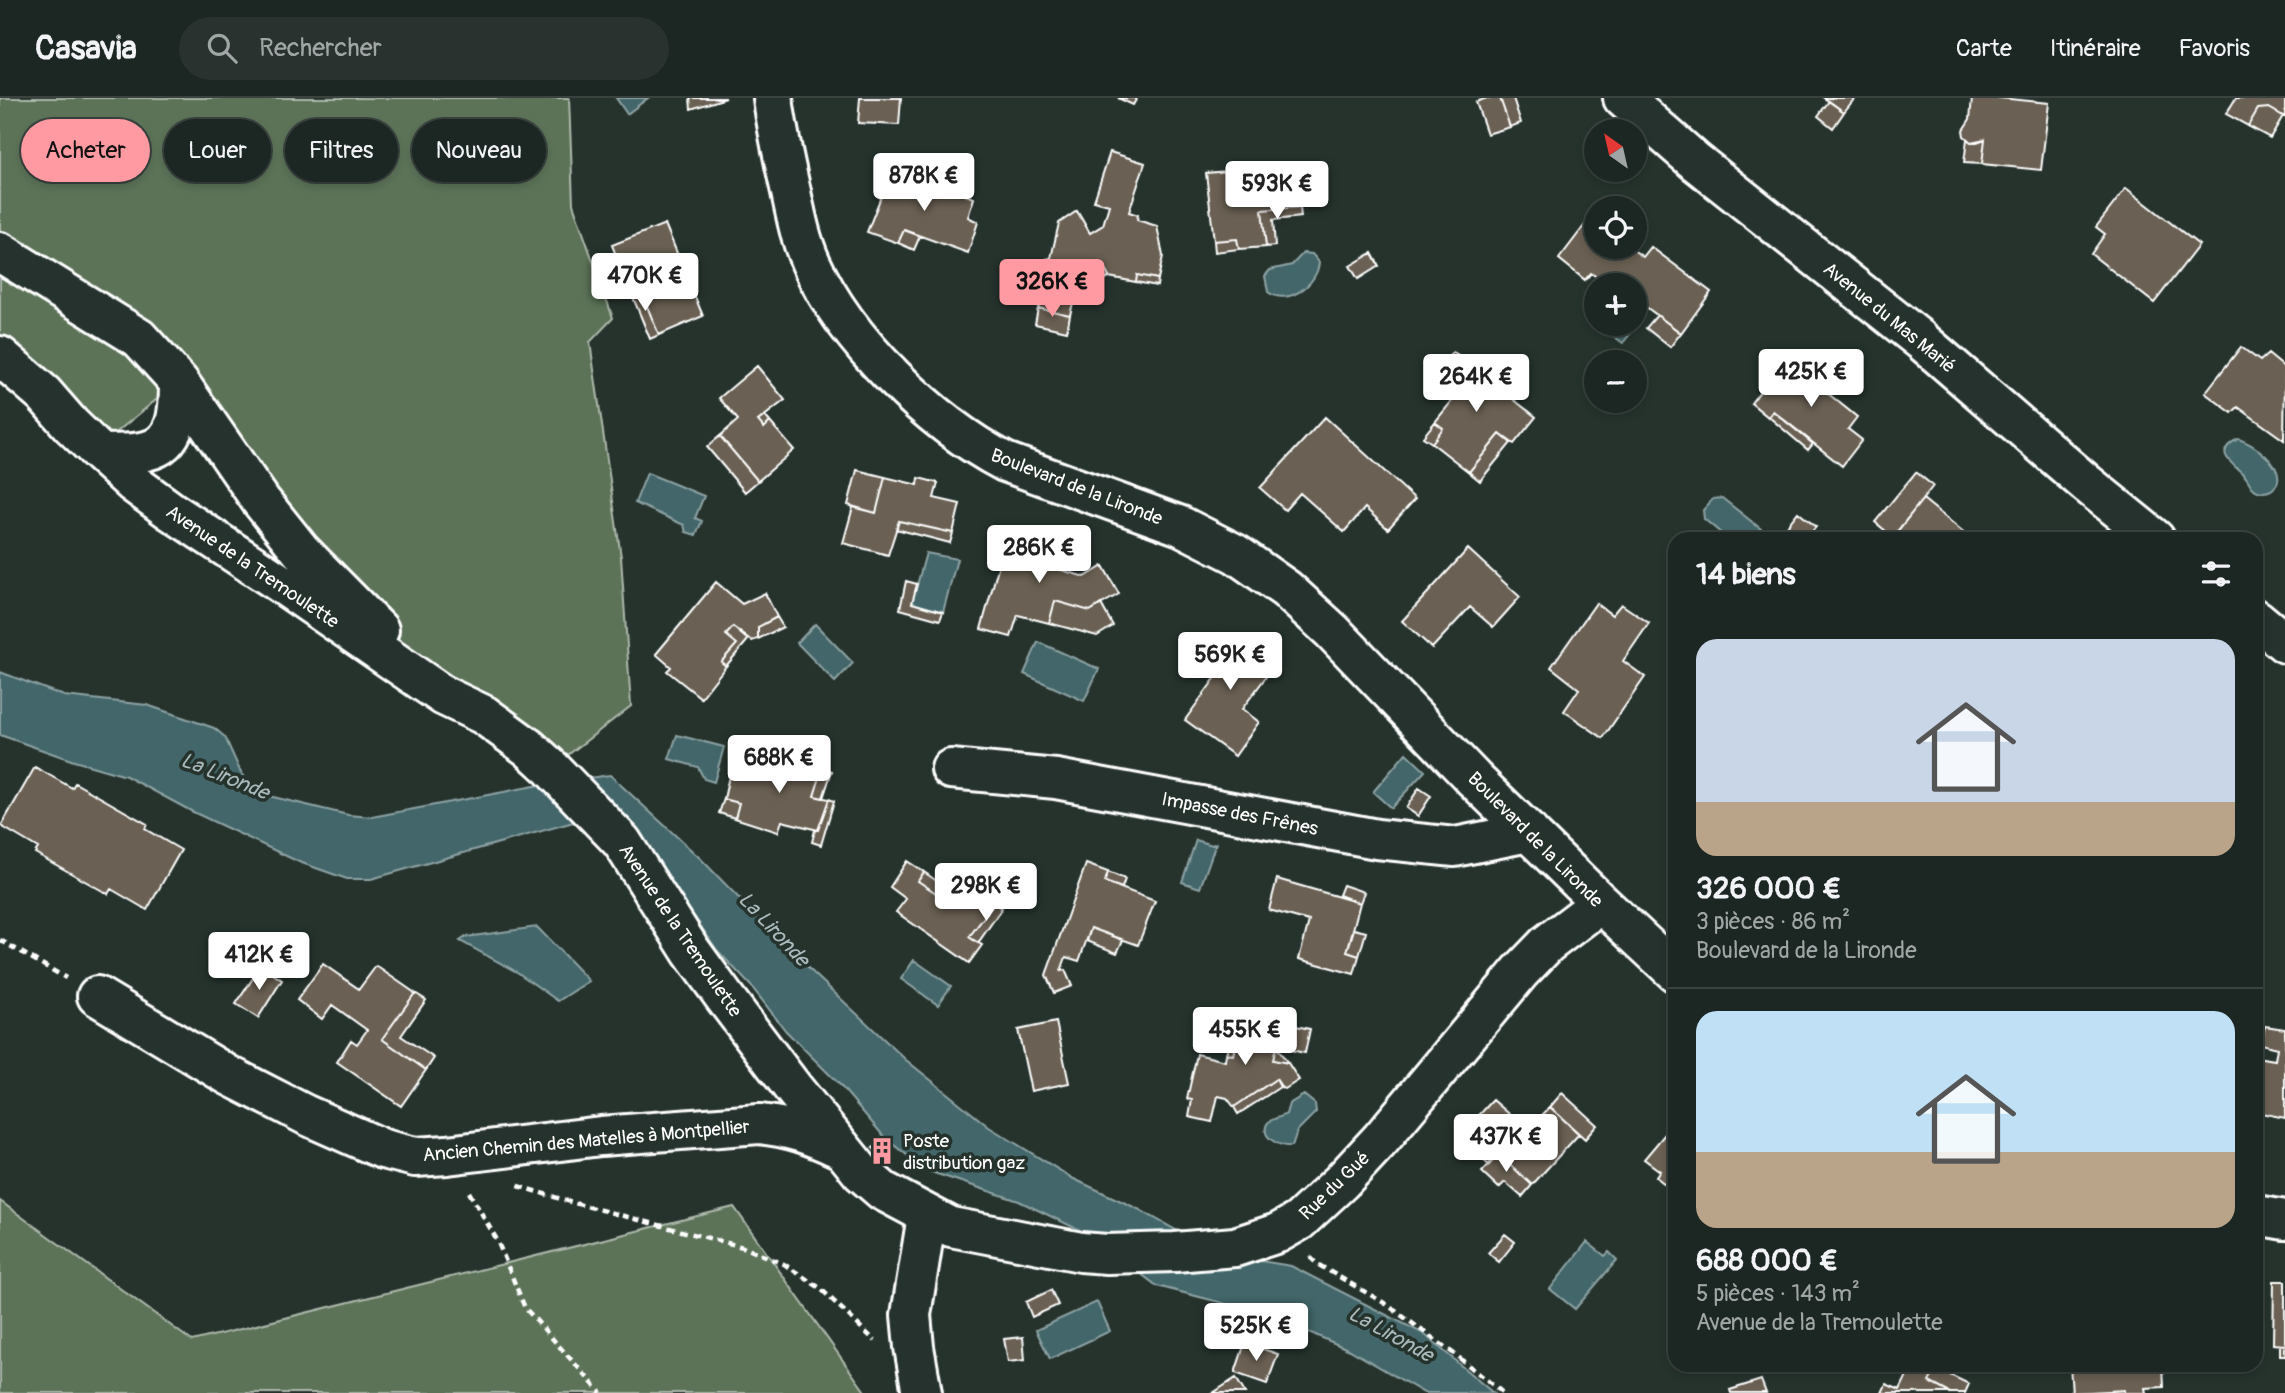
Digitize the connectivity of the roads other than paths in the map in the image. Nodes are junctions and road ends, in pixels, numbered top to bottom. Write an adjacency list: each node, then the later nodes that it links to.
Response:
1 (773, 98): 12 (street, Boulevard de la Lironde)
2 (1623, 98): 7 (street, Avenue du Mas Marié)
3 (0, 252): 5 (street, Avenue de la Tremoulette)
4 (0, 356): 6 (street, Avenue de la Tremoulette)
5 (179, 382): 6 (street); 10 (street, Avenue de la Tremoulette)
6 (101, 454): 10 (street, Avenue de la Tremoulette)
7 (2146, 532)
8 (2263, 625): 9 (street)
9 (2285, 643)
10 (444, 696): 16 (street, Avenue de la Tremoulette)
11 (951, 769): 12 (street, Impasse des Frênes)
12 (1529, 832): 13 (street, Boulevard de la Lironde)
13 (1601, 903): 14 (street, Boulevard de la Lironde); 17 (street, Rue du Gué)
14 (1668, 965)
15 (97, 996): 16 (street, Ancien Chemin des Matelles à Montpellier)
16 (844, 1150): 17 (street, Avenue de la Tremoulette)
17 (927, 1216): 20 (street)
18 (2263, 1216): 19 (street)
19 (2285, 1220)
20 (922, 1393)

